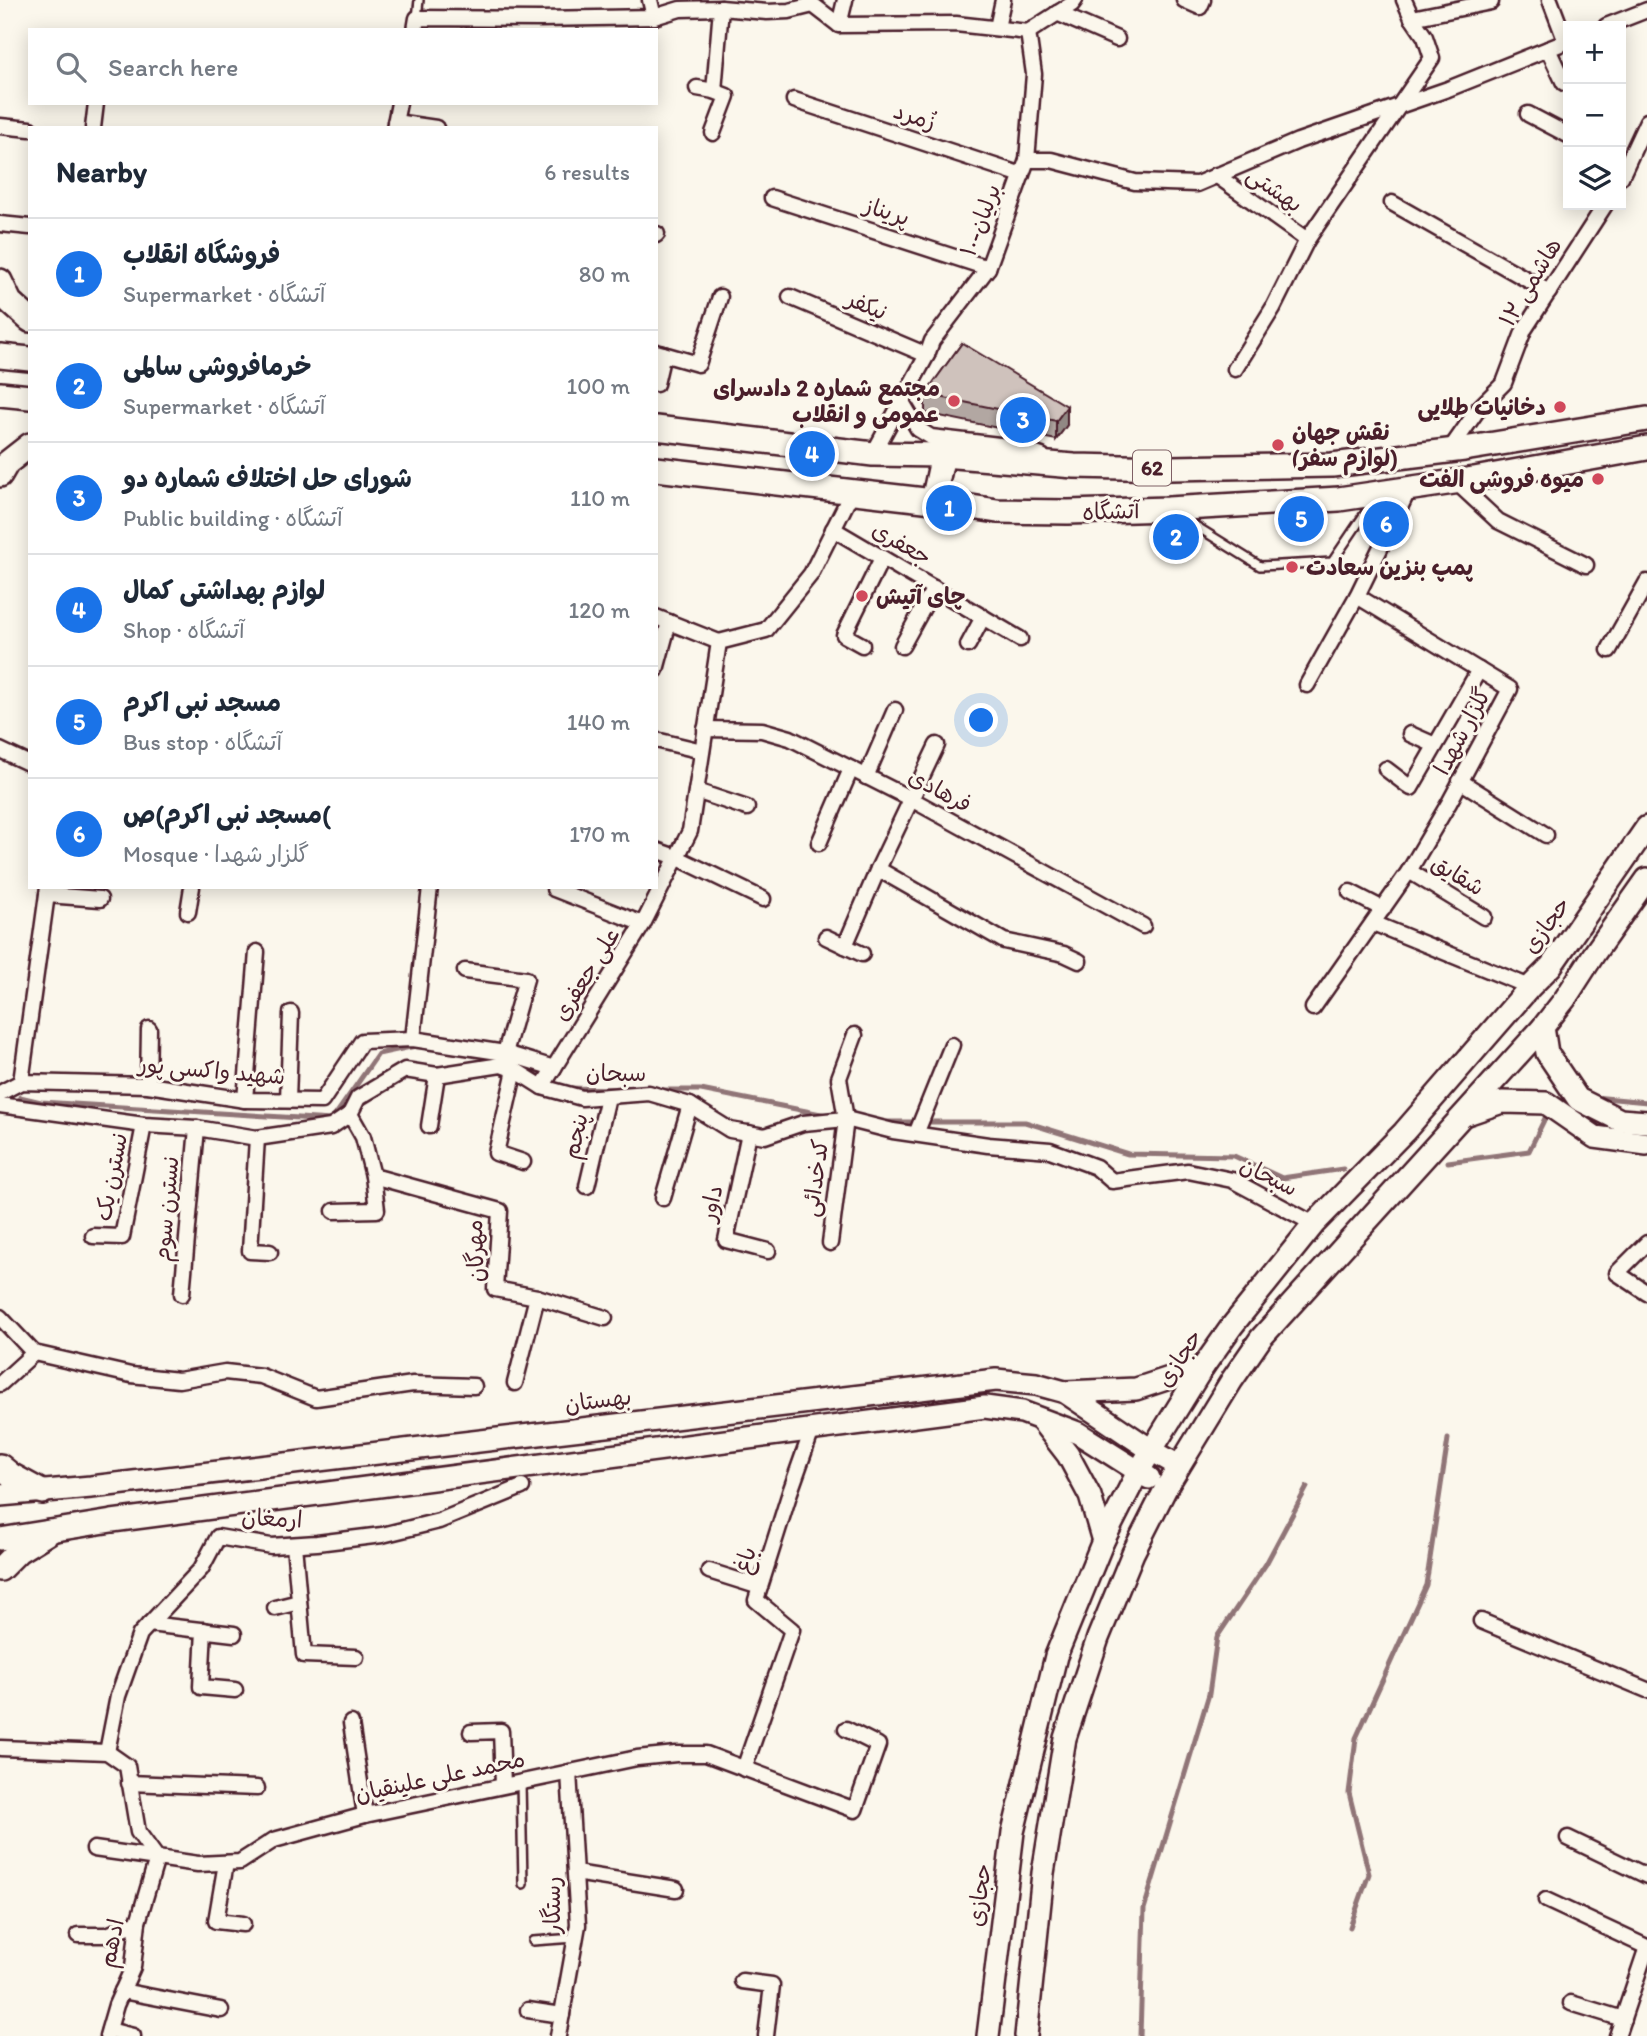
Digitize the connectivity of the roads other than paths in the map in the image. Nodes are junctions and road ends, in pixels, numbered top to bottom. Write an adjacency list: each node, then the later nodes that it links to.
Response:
1 (419, 0): 18 (lane)
2 (650, 0): 15 (street)
3 (845, 0): 19 (street)
4 (1003, 0): 20 (street)
5 (1075, 0): 14 (street)
6 (1184, 0): 7 (street)
7 (1203, 0)
8 (1404, 0): 16 (street)
9 (1550, 0): 22 (street)
10 (1491, 2): 16 (street)
11 (767, 6): 12 (street); 19 (street)
12 (721, 8): 15 (street); 28 (street)
13 (1647, 10): 17 (street)
14 (1057, 13): 21 (street); 23 (street)
15 (654, 17): 18 (street)
16 (1412, 18): 32 (street)
17 (1619, 21)
18 (416, 24)
19 (839, 25): 20 (street)
20 (997, 28): 21 (street)
21 (1028, 32): 42 (street, ۱۰-برلیان)
22 (1563, 32)
23 (1117, 39)
24 (1563, 43): 25 (street)
25 (1548, 49): 26 (street); 32 (street)
26 (1563, 81)
27 (697, 88): 28 (street)
28 (714, 91): 40 (street)
29 (794, 100): 44 (street, زُمرد)
30 (96, 105): 37 (street)
31 (399, 105): 35 (street)
32 (1400, 105): 45 (street); 51 (street)
33 (1528, 114): 39 (street)
34 (1647, 121): 41 (street)
35 (395, 125)
36 (0, 126): 38 (street)
37 (93, 126)
38 (28, 129)
39 (1563, 132)
40 (713, 133)
41 (1643, 139): 43 (street)
42 (1027, 160): 44 (street, ۱۰-برلیان); 45 (street)
43 (1626, 164)
44 (1022, 175): 52 (street, ۱۰-برلیان)
45 (1216, 175): 51 (street, بهشتی)
46 (772, 198): 52 (street, پریناز)
47 (1392, 203): 54 (street)
48 (1602, 210): 54 (street, ۱۲ هاشمی)
49 (0, 224): 50 (street)
50 (28, 227)
51 (1307, 240): 62 (street)
52 (988, 268): 59 (street, ۱۰-برلیان)
53 (0, 281): 57 (main road)
54 (1549, 292): 70 (street, ۱۲ هاشمی)
55 (720, 297): 58 (street)
56 (790, 297): 59 (street, نیکفر)
57 (28, 318)
58 (660, 354)
59 (927, 355): 65 (street, ۱۰-برلیان)
60 (0, 356): 61 (main road)
61 (28, 359)
62 (1235, 369)
63 (0, 394): 64 (main road)
64 (28, 397)
65 (902, 402): 71 (street, ۱۰-برلیان); 73 (street)
66 (1647, 419): 70 (main road, آتشگاه / 62)
67 (658, 428): 71 (main road, آتشگاه / 62)
68 (28, 447): 75 (main road)
69 (1647, 448): 76 (main road, آتشگاه / 62)
70 (1449, 451): 73 (main road, آتشگاه / 62)
71 (873, 454): 72 (main road, آتشگاه / 62)
72 (943, 455): 73 (main road, آتشگاه / 62); 80 (main road)
73 (1074, 466)
74 (658, 469): 78 (main road, آتشگاه / 62)
75 (0, 475)
76 (1456, 482): 77 (main road, آتشگاه / 62); 84 (street)
77 (1409, 489): 79 (main road, آتشگاه / 62); 87 (street)
78 (852, 492): 80 (main road, آتشگاه / 62); 82 (street)
79 (1378, 494): 81 (main road, آتشگاه / 62); 81 (lane)
80 (933, 501): 81 (main road, آتشگاه / 62)
81 (1168, 509)
82 (833, 529): 83 (street, جعفری); 91 (street)
83 (882, 558): 86 (street, جعفری); 92 (street)
84 (1586, 565)
85 (1647, 582): 95 (street)
86 (934, 588): 88 (street, جعفری); 94 (street)
87 (1357, 596): 97 (street, گلزار شهدا); 98 (street)
88 (983, 617): 90 (street, جعفری); 93 (street)
89 (662, 620): 91 (street); 96 (street)
90 (1020, 639)
91 (719, 642): 100 (street, علی جعفری)
92 (862, 645)
93 (968, 645)
94 (902, 646)
95 (1609, 650)
96 (658, 653)
97 (1479, 670): 104 (street); 111 (street, گلزار شهدا)
98 (1307, 685)
99 (895, 710): 110 (street)
100 (705, 729): 106 (street, علی جعفری); 108 (street, فرهادی)
101 (1410, 734): 104 (street)
102 (658, 740): 106 (street)
103 (937, 745): 113 (street)
104 (1436, 746): 109 (street)
105 (0, 750): 107 (street)
106 (702, 751): 112 (street, علی جعفری)
107 (28, 763)
108 (851, 769): 110 (street, فرهادی); 117 (street)
109 (1386, 769)
110 (866, 777): 113 (street, فرهادی)
111 (1460, 781): 116 (street); 121 (street, گلزار شهدا)
112 (696, 791): 114 (street); 119 (street, علی جعفری)
113 (911, 799): 120 (street); 135 (street, فرهادی)
114 (747, 808)
115 (1647, 827): 142 (main road, حجازی)
116 (1546, 835)
117 (819, 843)
118 (658, 851): 119 (street)
119 (676, 857): 129 (street); 134 (street, علی جعفری)
120 (878, 869): 137 (street); 140 (street)
121 (1409, 871): 130 (street, گلزار شهدا); 132 (street, شقایق)
122 (1647, 878): 145 (main road)
123 (192, 889): 131 (street)
124 (430, 889): 148 (street)
125 (556, 889): 134 (street)
126 (48, 891): 128 (street); 154 (street)
127 (1350, 892): 130 (street)
128 (100, 899)
129 (763, 899)
130 (1383, 909): 133 (street, گلزار شهدا)
131 (188, 912)
132 (1485, 917)
133 (1373, 923): 142 (street); 143 (street, گلزار شهدا)
134 (643, 924): 151 (street, علی جعفری)
135 (1143, 926)
136 (826, 937): 137 (street)
137 (845, 947): 139 (street)
138 (257, 953): 159 (street)
139 (862, 954)
140 (1079, 961)
141 (465, 971): 150 (street)
142 (1530, 987): 179 (main road, حجازی)
143 (1313, 1008)
144 (291, 1013): 160 (street)
145 (1543, 1027): 164 (main road); 166 (main road)
146 (149, 1029): 155 (street)
147 (855, 1035): 165 (street, کدخدائی)
148 (413, 1039): 150 (street, شهید واکسی پور); 160 (street, شهید واکسی پور)
149 (952, 1045): 171 (street)
150 (505, 1054): 151 (street, شهید واکسی پور)
151 (554, 1068): 156 (street, علی جعفری)
152 (515, 1070): 153 (street, سبحان); 156 (street, سبحان); 174 (street)
153 (437, 1075): 163 (street, سبحان); 168 (street)
154 (21, 1082): 155 (street, شهید واکسی پور); 157 (street, شهید واکسی پور)
155 (148, 1085): 159 (street, شهید واکسی پور)
156 (542, 1087): 158 (street, سبحان)
157 (0, 1093)
158 (608, 1097): 161 (street, سبحان); 176 (street, پنجم)
159 (245, 1100): 160 (street, شهید واکسی پور)
160 (288, 1100)
161 (690, 1104): 170 (street, سبحان); 177 (street)
162 (0, 1105): 167 (street, سبحان)
163 (351, 1114): 172 (street, سبحان); 175 (street)
164 (1462, 1116): 173 (main road); 201 (main road)
165 (846, 1119): 170 (street, سبحان); 171 (street, سبحان); 181 (street, کدخدائی)
166 (1647, 1122)
167 (144, 1125): 169 (street, سبحان); 180 (street, نسترن یک)
168 (429, 1126)
169 (197, 1128): 172 (street, سبحان); 186 (street, نسترن سوم)
170 (749, 1133): 183 (street, داور)
171 (916, 1134): 179 (street, سبحان)
172 (257, 1138): 184 (street)
173 (1647, 1144)
174 (523, 1163)
175 (373, 1177): 178 (street); 187 (street, مهرگان)
176 (587, 1186)
177 (663, 1198)
178 (334, 1210)
179 (1314, 1224): 191 (main road, حجازی)
180 (93, 1236)
181 (830, 1242)
182 (1647, 1243): 185 (street)
183 (768, 1251)
184 (270, 1252)
185 (1647, 1293)
186 (182, 1294)
187 (537, 1297): 189 (street); 192 (street)
188 (0, 1317): 190 (street)
189 (605, 1318)
190 (34, 1353): 193 (street); 194 (street)
191 (1203, 1367): 195 (main road); 199 (main road, حجازی)
192 (515, 1383)
193 (0, 1384)
194 (474, 1386)
195 (1065, 1392): 198 (main road, بهستان); 199 (main road, بهستان)
196 (1040, 1418): 197 (main road); 202 (main road); 210 (main road)
197 (812, 1430): 203 (main road); 214 (street, باغ)
198 (420, 1447): 203 (main road); 206 (main road, بهستان)
199 (1151, 1450): 201 (main road, بهستان); 202 (main road, حجازی)
200 (0, 1466): 206 (main road)
201 (1180, 1466): 205 (main road)
202 (1138, 1472): 205 (main road); 210 (main road, حجازی)
203 (422, 1480): 208 (main road)
204 (522, 1487): 211 (street, ارمغان)
205 (1166, 1488): 257 (main road)
206 (42, 1492): 207 (main road, بهستان)
207 (0, 1495)
208 (49, 1532): 209 (main road); 212 (main road)
209 (0, 1539)
210 (1103, 1541): 251 (main road, حجازی)
211 (294, 1545): 215 (street); 218 (street, ارمغان)
212 (0, 1569)
213 (709, 1571): 214 (street)
214 (760, 1587): 229 (street, باغ)
215 (299, 1602): 216 (street); 221 (street)
216 (275, 1608)
217 (1481, 1621): 223 (street)
218 (149, 1624): 219 (street); 228 (street, ارمغان)
219 (204, 1630): 220 (street); 222 (street)
220 (234, 1633)
221 (356, 1657)
222 (235, 1690)
223 (1647, 1690)
224 (351, 1723): 235 (street)
225 (846, 1729): 229 (street, محمد علی علینقیان)
226 (471, 1732): 233 (street)
227 (0, 1748): 228 (street)
228 (107, 1752): 232 (street)
229 (744, 1769): 230 (street, محمد علی علینقیان)
230 (569, 1772): 231 (street, محمد علی علینقیان); 240 (street, رستگار)
231 (521, 1782): 233 (street, محمد علی علینقیان); 242 (lane)
232 (129, 1783): 234 (street); 238 (street)
233 (503, 1785): 235 (street, محمد علی علینقیان)
234 (257, 1788)
235 (365, 1815): 239 (street, محمد علی علینقیان)
236 (1568, 1838): 241 (street)
237 (94, 1849): 238 (street, محمد علی علینقیان)
238 (157, 1858): 239 (street, محمد علی علینقیان); 245 (street, ادهم)
239 (226, 1863): 246 (street)
240 (575, 1873): 243 (street); 248 (street, رستگار)
241 (1647, 1876)
242 (523, 1884)
243 (676, 1889)
244 (1546, 1900): 250 (street)
245 (138, 1922): 247 (street); 253 (street, ادهم)
246 (243, 1924)
247 (78, 1935)
248 (575, 1938): 249 (lane); 258 (street, رستگار)
249 (533, 1941)
250 (1647, 1947): 259 (street)
251 (995, 1979): 257 (main road); 264 (main road, حجازی)
252 (742, 1981): 263 (street)
253 (122, 1991): 255 (street); 260 (street, ادهم)
254 (1571, 2003): 259 (street)
255 (221, 2010)
256 (528, 2010): 258 (street)
257 (1028, 2010): 265 (main road)
258 (562, 2015): 262 (street, رستگار)
259 (1623, 2018): 266 (street)
260 (108, 2033): 261 (street)
261 (133, 2036)
262 (558, 2036)
263 (766, 2036)
264 (988, 2036)
265 (1026, 2036)
266 (1617, 2036)

